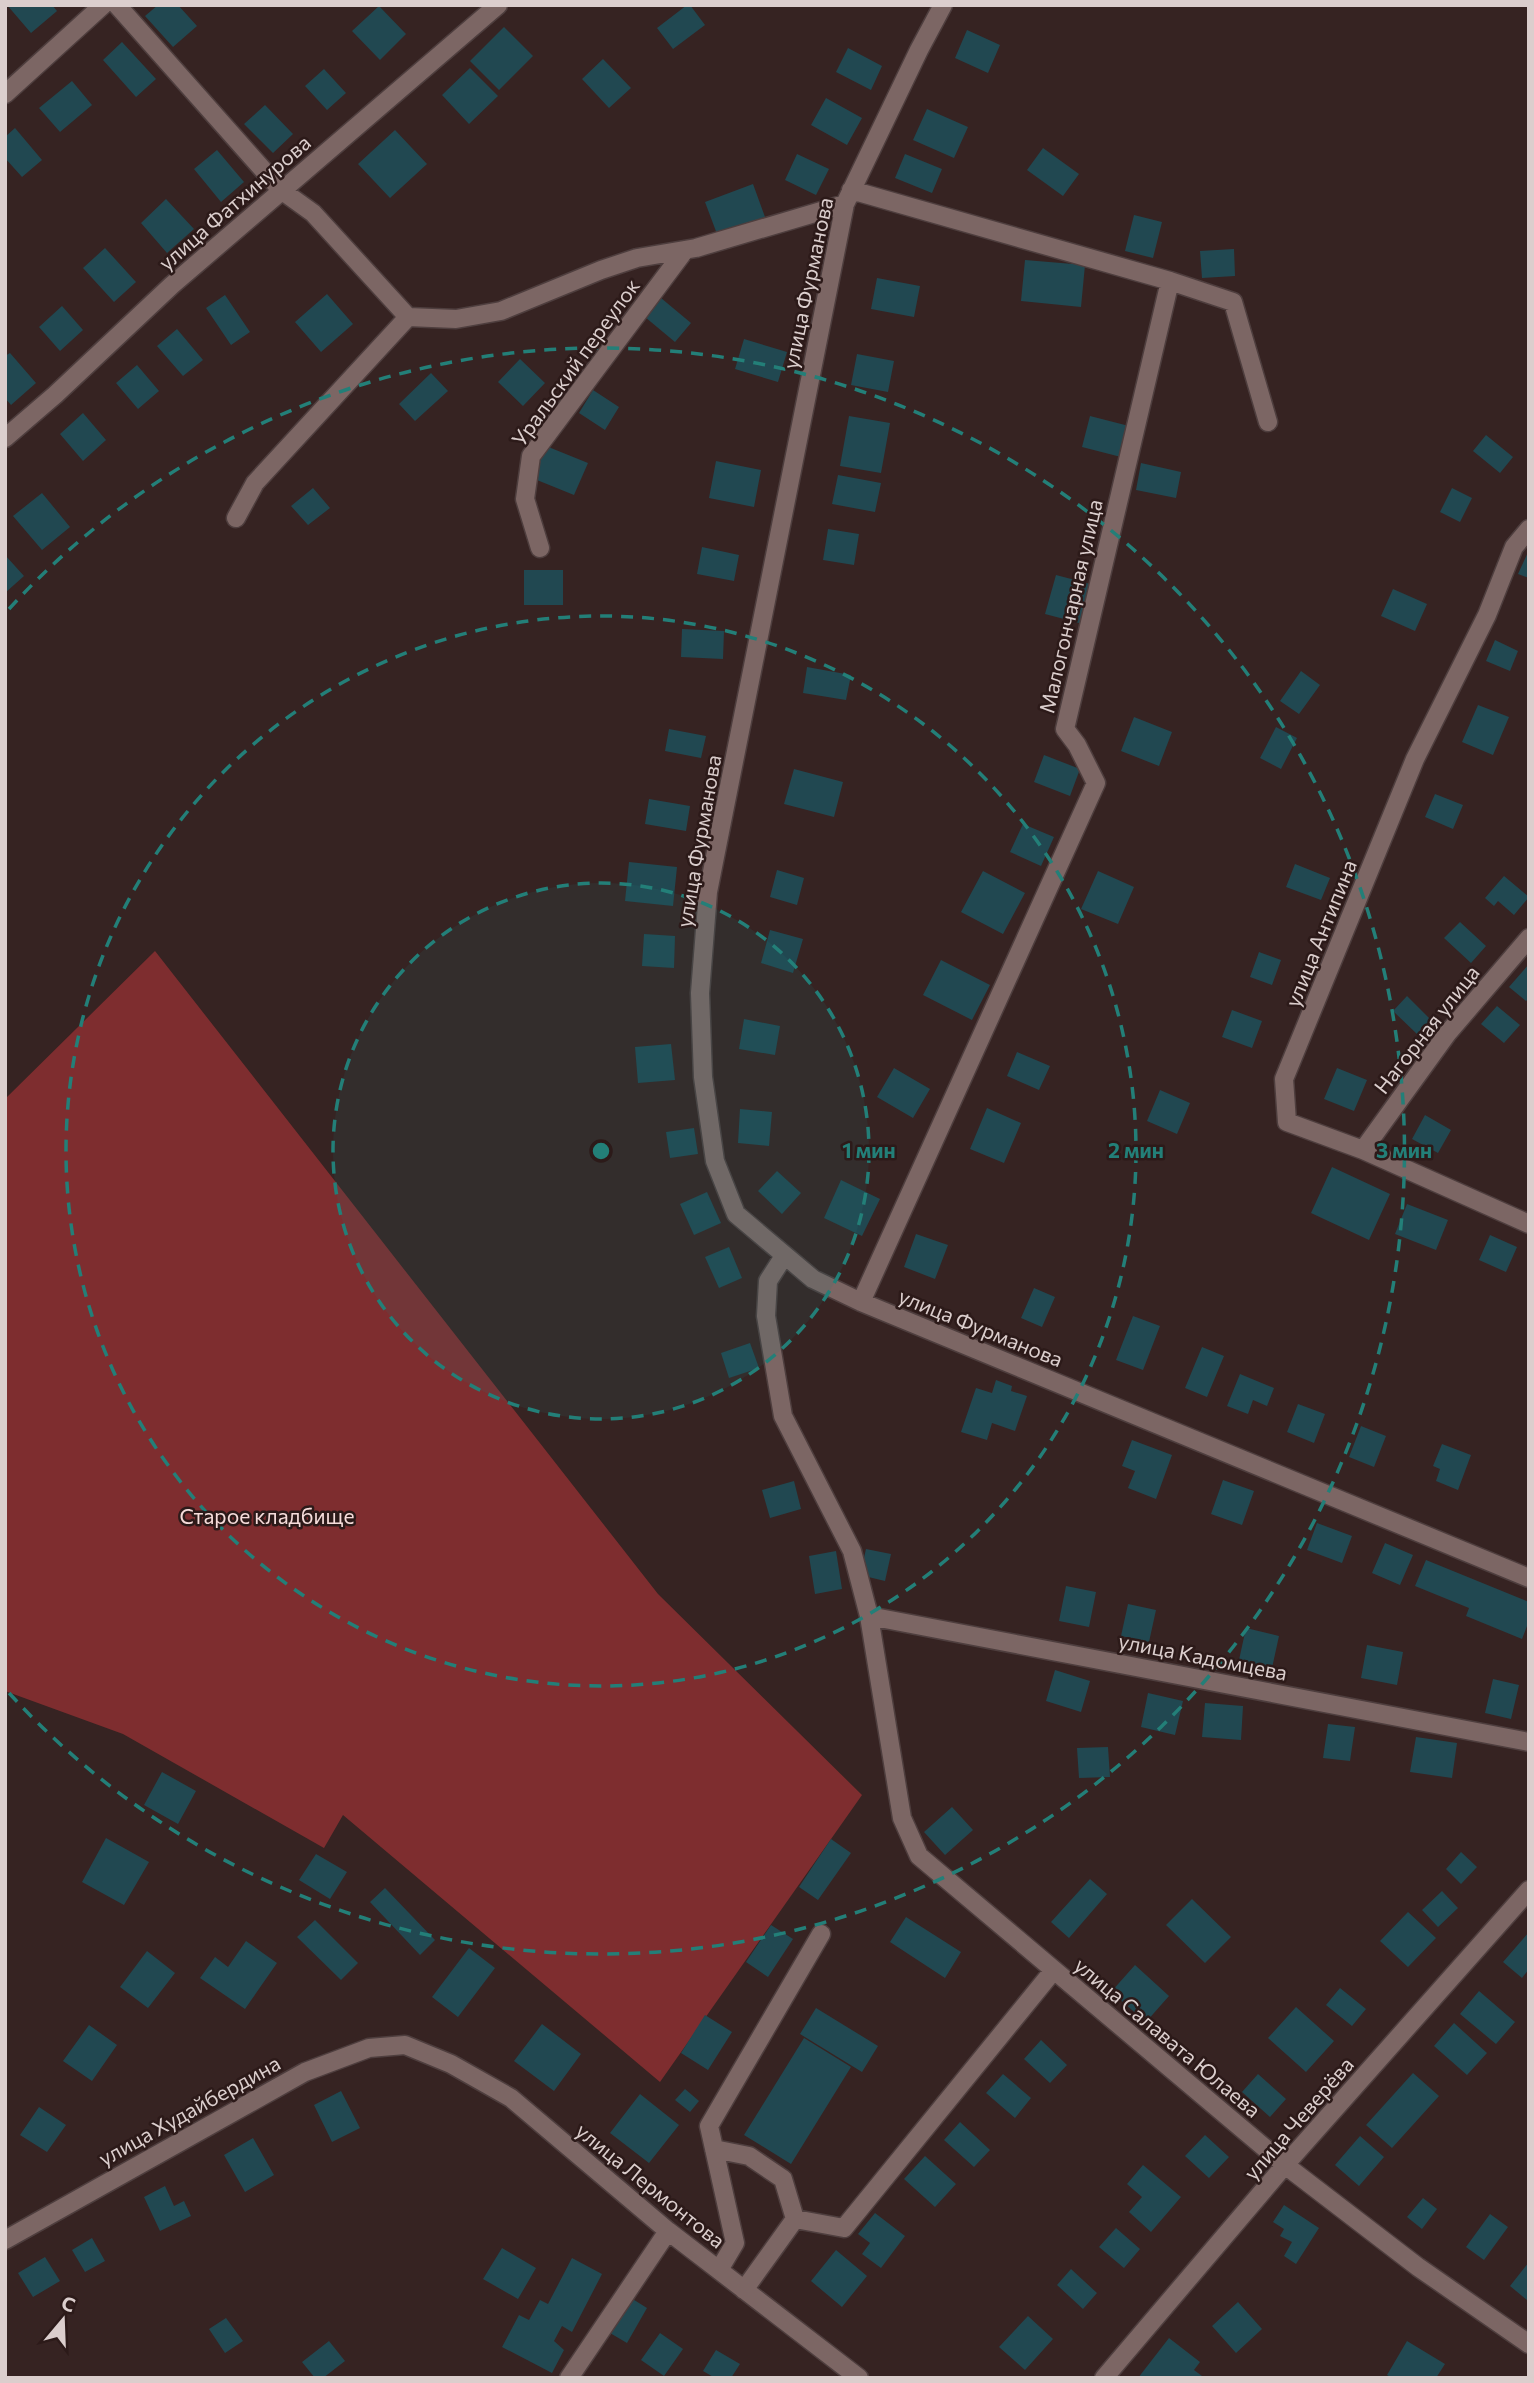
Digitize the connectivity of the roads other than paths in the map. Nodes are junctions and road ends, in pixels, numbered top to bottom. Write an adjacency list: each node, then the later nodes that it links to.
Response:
1 (103, 5): 5 (street)
2 (117, 5): 6 (street)
3 (498, 5): 6 (street, улица Фатхинурова)
4 (943, 5): 7 (street, улица Фурманова)
5 (5, 94)
6 (281, 190): 10 (street); 12 (street, улица Фатхинурова)
7 (848, 197): 8 (street); 9 (street); 19 (street, улица Фурманова)
8 (685, 250): 10 (street); 15 (street, Уральский переулок)
9 (1170, 281): 11 (street); 20 (street, Малогончарная улица)
10 (408, 317): 13 (street)
11 (1268, 422)
12 (5, 438)
13 (236, 518)
14 (1529, 529): 17 (street, улица Антипина)
15 (540, 548)
16 (1529, 938): 17 (street, Нагорная улица)
17 (1363, 1150): 18 (street, улица Антипина)
18 (1529, 1224)
19 (784, 1256): 20 (street, улица Фурманова); 22 (street)
20 (861, 1302): 21 (street, улица Фурманова)
21 (1529, 1578)
22 (869, 1615): 23 (street, улица Кадомцева); 26 (street, улица Салавата Юлаева)
23 (1529, 1742)
24 (1528, 1893): 29 (street, улица Чеверёва)
25 (821, 1934): 28 (street)
26 (1053, 1972): 29 (street, улица Салавата Юлаева); 30 (street)
27 (405, 2045): 31 (street, улица Лермонтова); 32 (street, улица Худайбердина)
28 (714, 2149): 30 (street); 33 (street)
29 (1285, 2165): 35 (street, улица Салавата Юлаева); 38 (street, улица Чеверёва)
30 (795, 2219): 34 (street)
31 (668, 2231): 33 (street, улица Лермонтова); 36 (street)
32 (5, 2240)
33 (719, 2270): 34 (street, улица Лермонтова)
34 (744, 2290): 37 (street, улица Лермонтова)
35 (1529, 2344)
36 (569, 2378)
37 (859, 2378)
38 (1104, 2378)

